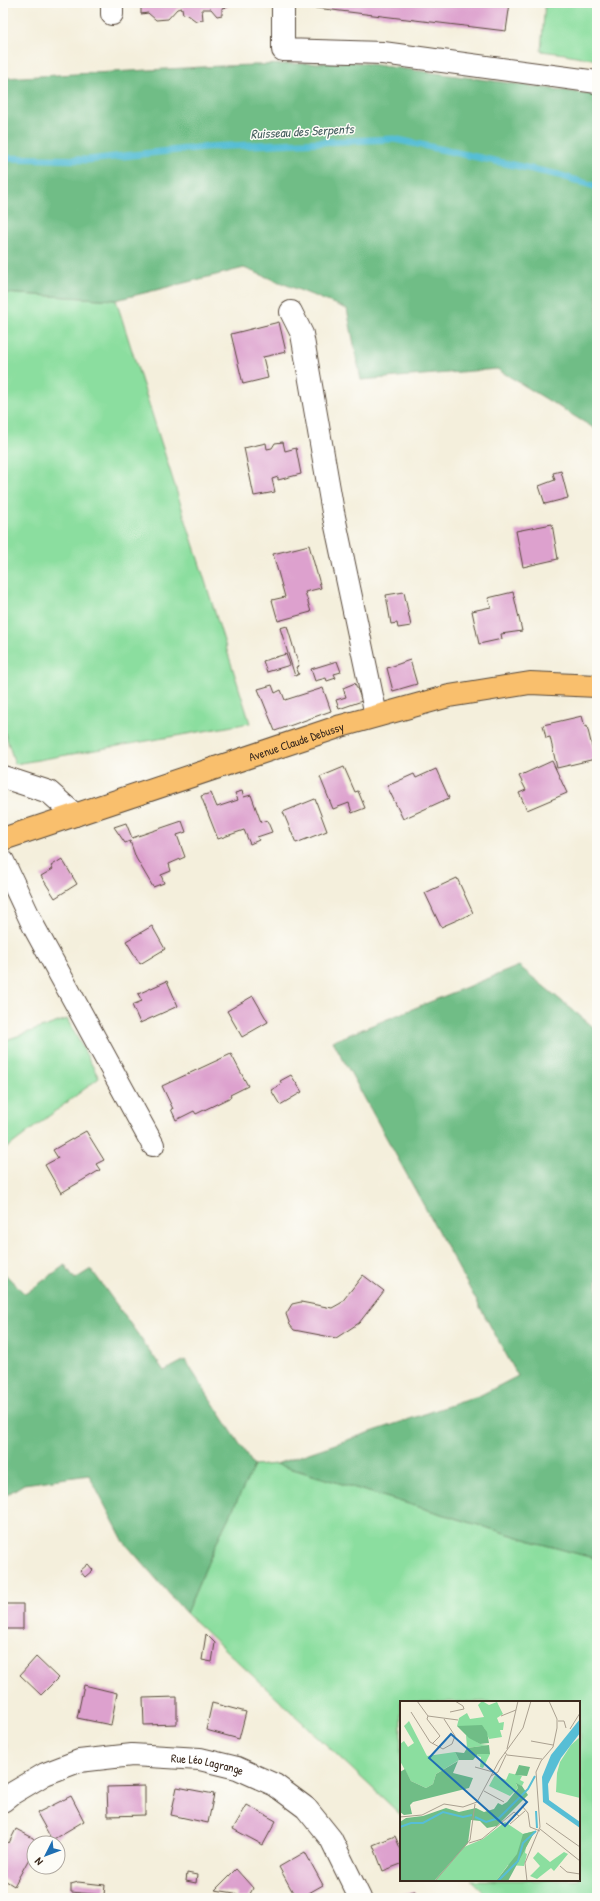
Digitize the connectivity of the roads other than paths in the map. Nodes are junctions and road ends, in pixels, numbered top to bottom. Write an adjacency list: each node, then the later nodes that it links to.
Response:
1 (283, 3): 2 (street)
2 (597, 82)
3 (290, 312): 5 (street)
4 (597, 686): 5 (main road, Avenue Claude Debussy)
5 (376, 715): 7 (main road, Avenue Claude Debussy)
6 (3, 777): 7 (street)
7 (75, 815): 8 (main road, Avenue Claude Debussy)
8 (3, 840)
9 (3, 861): 10 (street)
10 (153, 1145)
11 (3, 1801): 12 (street, Rue Léo Lagrange)
12 (360, 1898)

